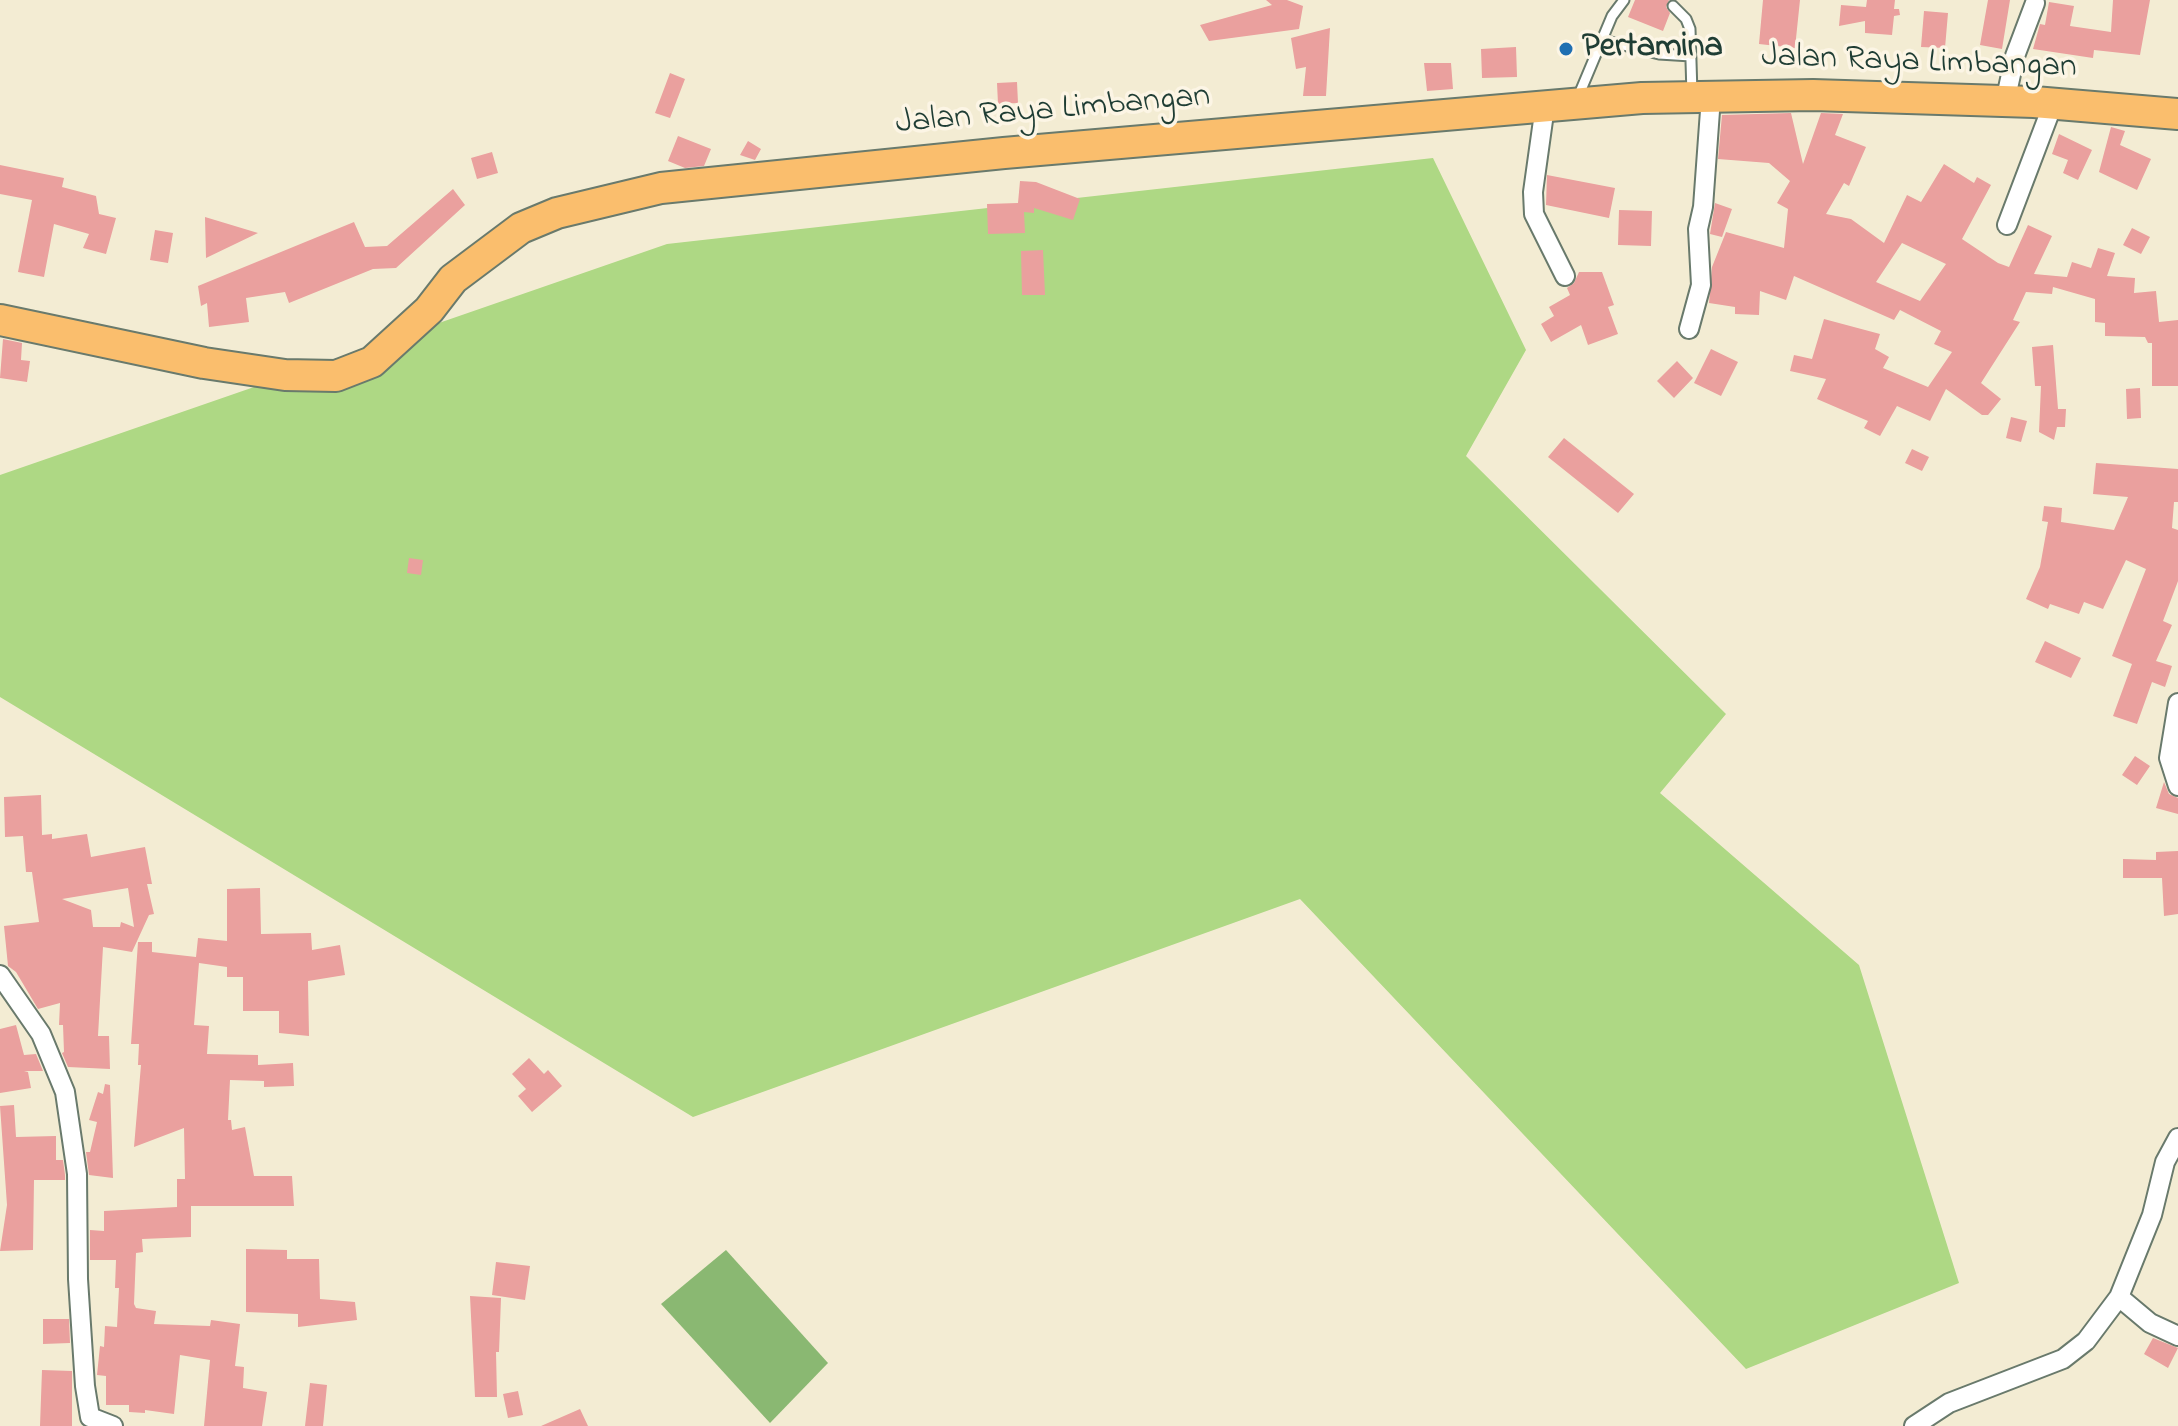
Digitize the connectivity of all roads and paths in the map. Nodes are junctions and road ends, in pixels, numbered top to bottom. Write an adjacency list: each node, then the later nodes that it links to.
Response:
1 (1624, 0): 4 (lane)
2 (2035, 3): 7 (street)
3 (1673, 6): 5 (lane)
4 (1603, 40): 5 (lane); 9 (lane)
5 (1691, 56): 6 (lane)
6 (1702, 97): 7 (highway, Jalan Raya Limbangan); 9 (highway, Jalan Raya Limbangan); 14 (street)
7 (2005, 102): 8 (highway, Jalan Raya Limbangan)
8 (2053, 104): 10 (highway, Jalan Raya Limbangan); 11 (street)
9 (1560, 105): 12 (street); 13 (highway, Jalan Raya Limbangan)
10 (2178, 114)
11 (2007, 225)
12 (1565, 276)
13 (0, 320)
14 (1689, 329)
15 (2178, 703): 16 (street)
16 (2178, 786)
17 (0, 975): 21 (street)
18 (2178, 1138): 19 (street)
19 (2119, 1297): 20 (street); 23 (street)
20 (2178, 1336)
21 (88, 1421): 22 (street)
22 (113, 1426)
23 (1914, 1426)

